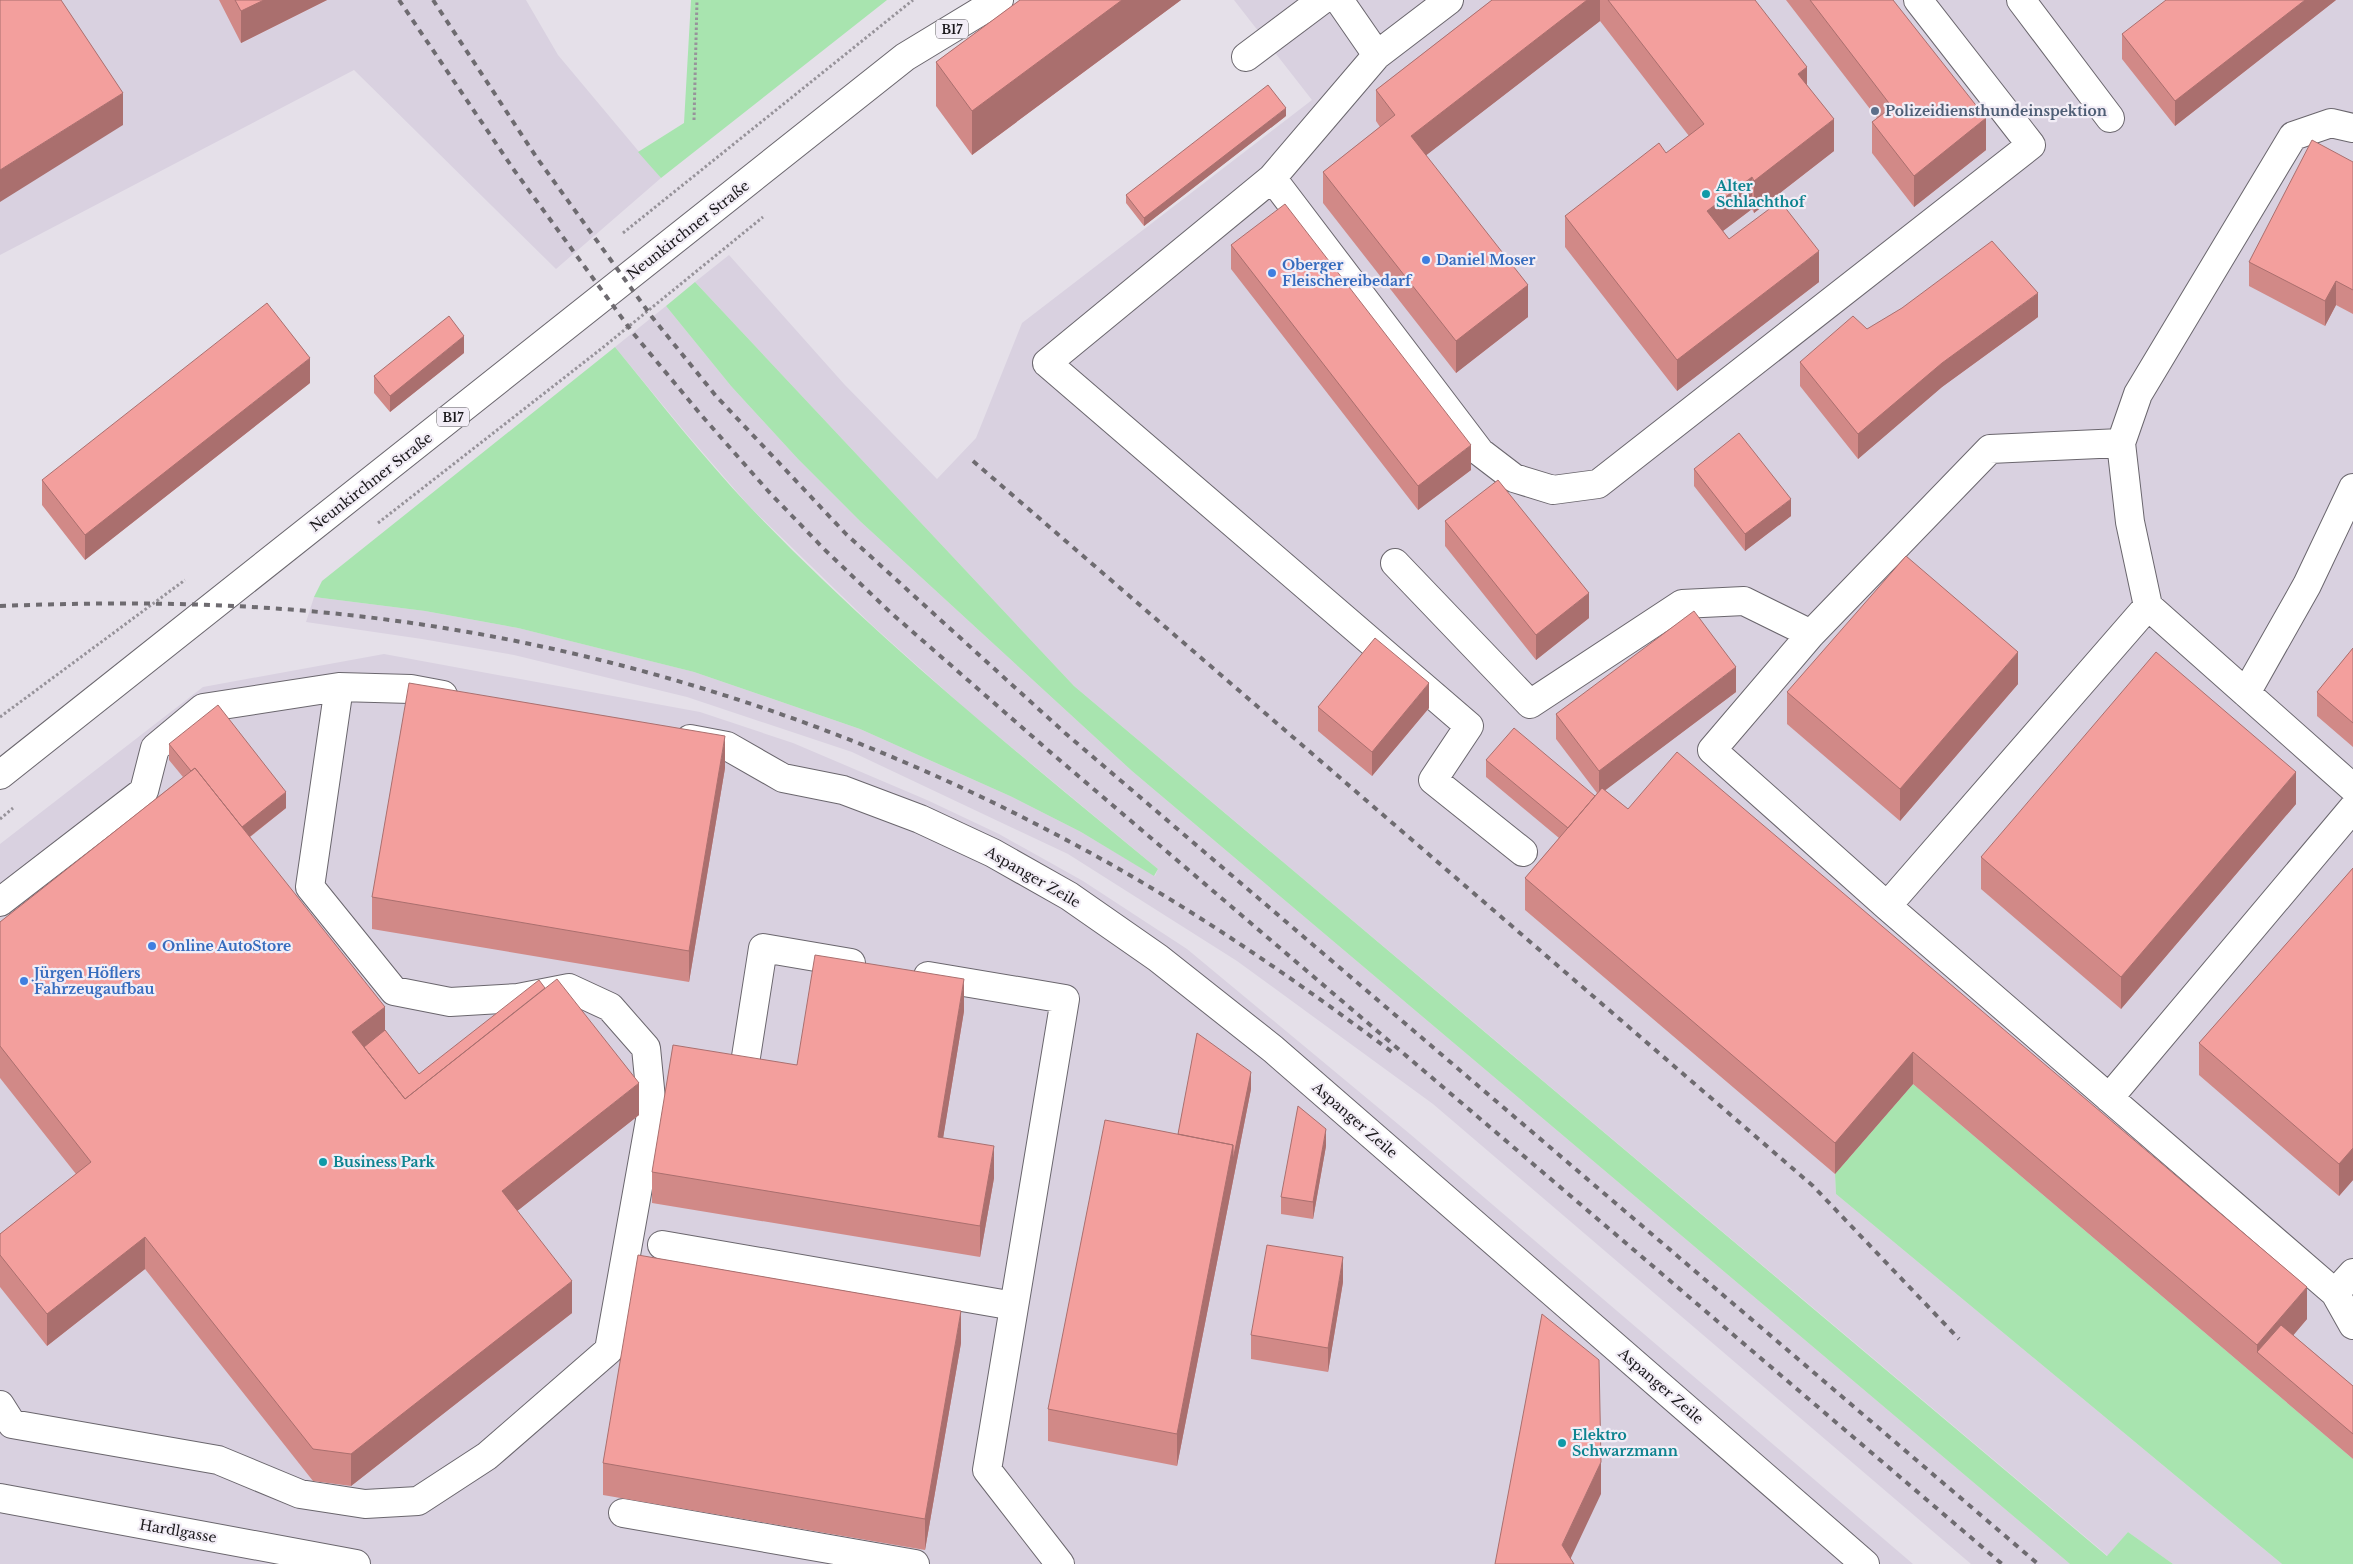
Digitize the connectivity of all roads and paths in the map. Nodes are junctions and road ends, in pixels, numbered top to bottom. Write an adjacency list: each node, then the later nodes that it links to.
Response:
1 (697, 0): 14 (path)
2 (913, 0): 17 (path)
3 (960, 0): 11 (street, Neunkirchner Straße / B17)
4 (999, 0): 11 (street, Neunkirchner Straße / B17)
5 (1322, 0): 12 (street)
6 (1339, 0): 10 (street)
7 (1449, 0): 10 (street)
8 (1918, 0): 16 (street)
9 (2021, 0): 13 (street)
10 (1377, 55): 16 (street)
11 (905, 58): 29 (street, Neunkirchner Straße / B17)
12 (1246, 58)
13 (2110, 118)
14 (694, 120)
15 (2353, 128): 18 (street)
16 (1272, 178): 32 (street)
17 (618, 237)
18 (2121, 443): 22 (street); 23 (street)
19 (2353, 488): 25 (street)
20 (1394, 563): 23 (street)
21 (188, 578): 27 (path)
22 (2148, 606): 25 (street); 34 (street)
23 (1811, 634): 34 (street)
24 (339, 687): 26 (street); 33 (street); 42 (street)
25 (2246, 693): 30 (street)
26 (468, 700)
27 (0, 717)
28 (669, 736): 48 (street, Aspanger Zeile)
29 (0, 775)
30 (2353, 788)
31 (2353, 808): 36 (street)
32 (1522, 852)
33 (0, 902)
34 (1887, 906): 36 (street)
35 (742, 1076): 40 (street)
36 (2109, 1098): 39 (street)
37 (662, 1245): 40 (street)
38 (2353, 1273): 39 (street)
39 (2335, 1293): 41 (street)
40 (1014, 1306): 47 (street)
41 (2353, 1325)
42 (0, 1405)
43 (0, 1498): 45 (street, Hardlgasse)
44 (623, 1513): 46 (street)
45 (356, 1564)
46 (915, 1564)
47 (1060, 1564)
48 (1865, 1564)

